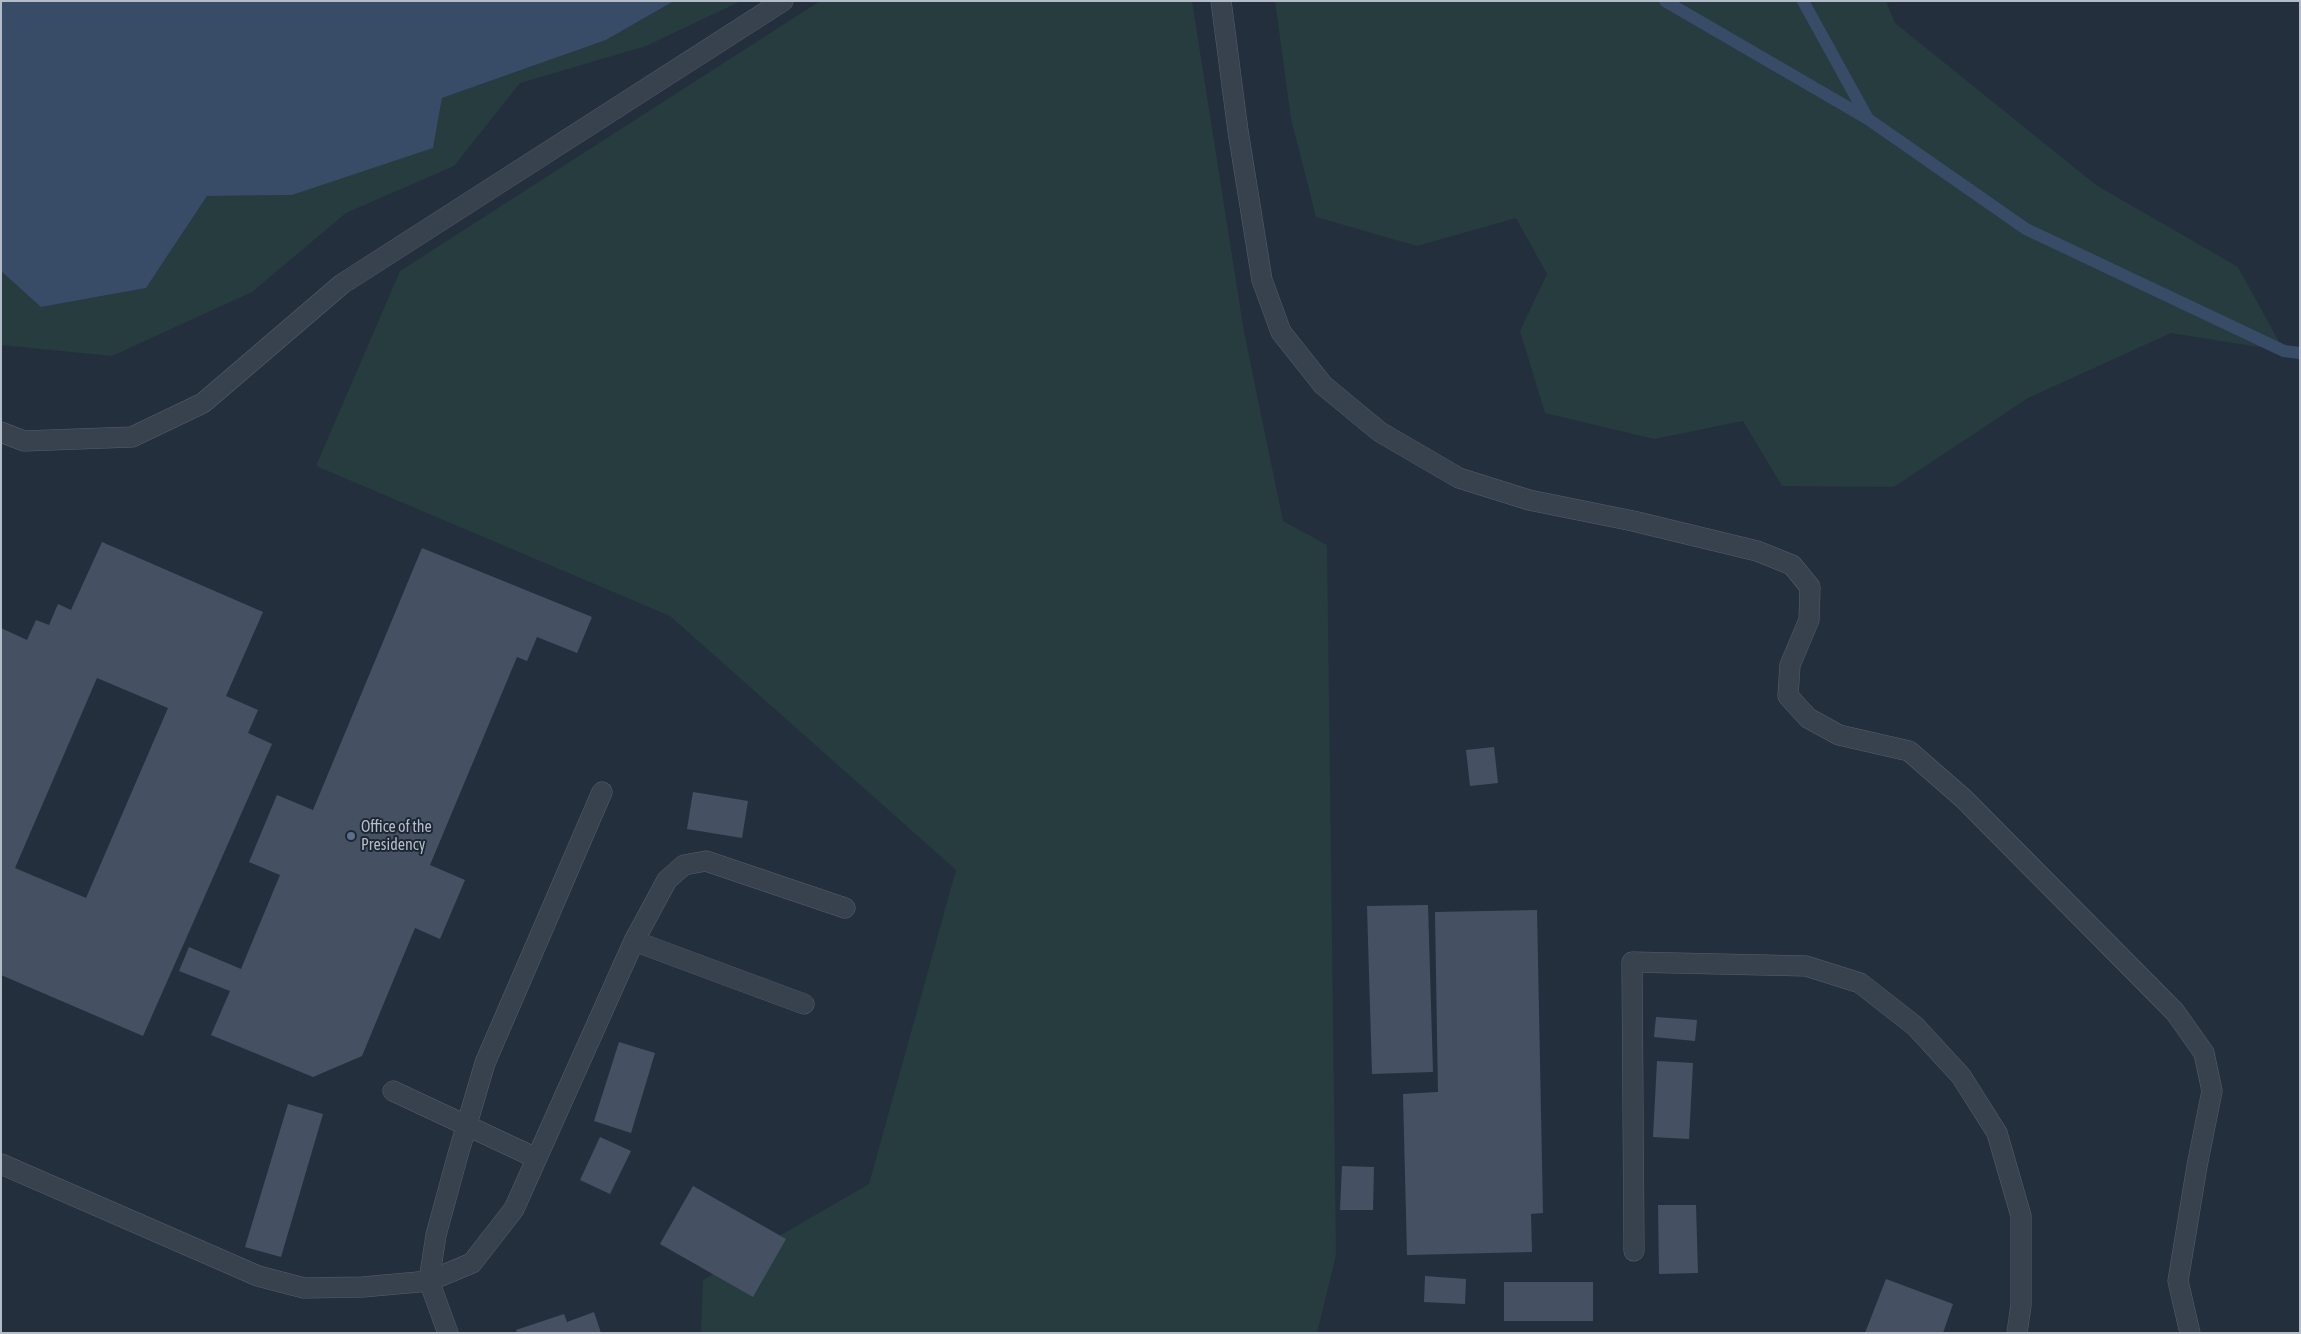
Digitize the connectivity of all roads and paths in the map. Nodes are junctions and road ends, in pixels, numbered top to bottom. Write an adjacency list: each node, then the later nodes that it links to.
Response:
1 (784, 1): 3 (lane)
2 (1221, 1): 16 (lane)
3 (1, 432)
4 (602, 792): 9 (lane)
5 (845, 908): 6 (lane)
6 (634, 941): 7 (lane); 10 (lane)
7 (804, 1004)
8 (393, 1091): 9 (lane)
9 (466, 1127): 10 (lane); 13 (lane)
10 (536, 1158): 13 (lane)
11 (1, 1164): 13 (lane)
12 (1634, 1251): 15 (lane)
13 (429, 1281): 14 (lane)
14 (448, 1333)
15 (2017, 1333)
16 (2190, 1333)

